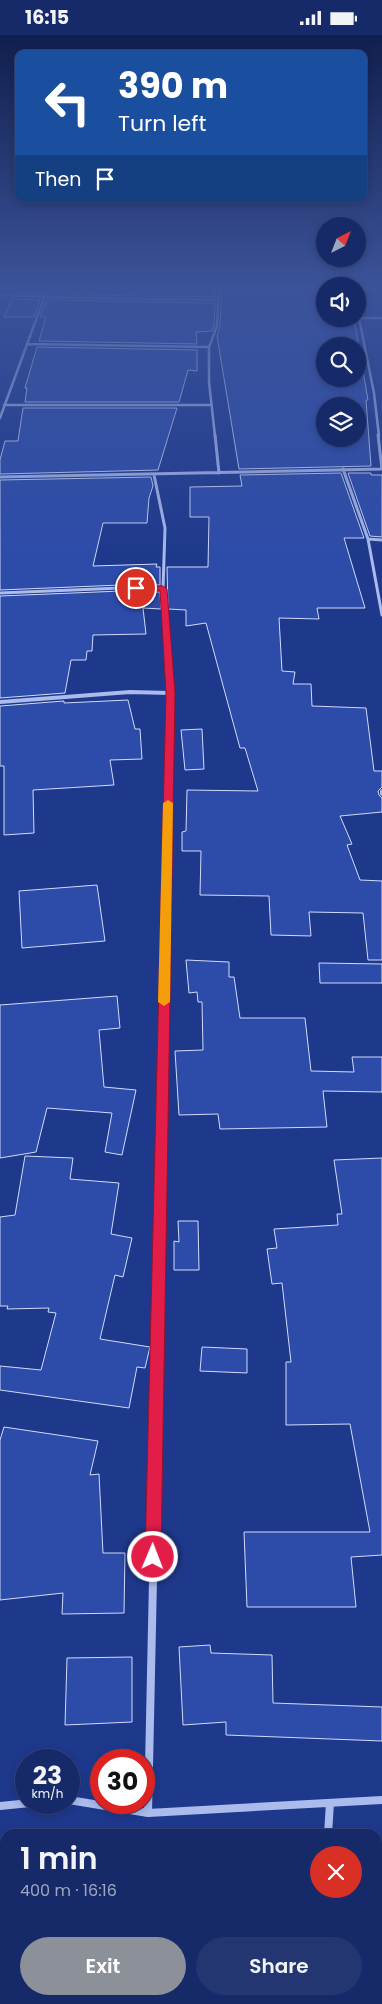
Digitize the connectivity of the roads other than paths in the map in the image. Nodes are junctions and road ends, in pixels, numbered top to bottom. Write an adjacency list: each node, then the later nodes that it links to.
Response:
1 (15, 377): 4 (street)
2 (210, 377): 5 (street)
3 (371, 377): 8 (street)
4 (4, 405): 5 (street); 6 (street)
5 (211, 405): 9 (street)
6 (0, 418)
7 (343, 469): 8 (street); 9 (street); 12 (street)
8 (382, 469)
9 (219, 473): 10 (street)
10 (154, 475): 11 (street); 14 (street)
11 (0, 477)
12 (368, 539): 13 (street); 16 (street)
13 (382, 540)
14 (163, 589): 15 (street); 17 (street)
15 (0, 593)
16 (382, 615)
17 (170, 693): 18 (street); 19 (street)
18 (0, 702)
19 (149, 1749)
20 (382, 1800): 21 (street)
21 (330, 1803): 24 (street); 25 (street)
22 (15, 1804): 23 (street)
23 (0, 1806)
24 (155, 1813)
25 (328, 1829)

